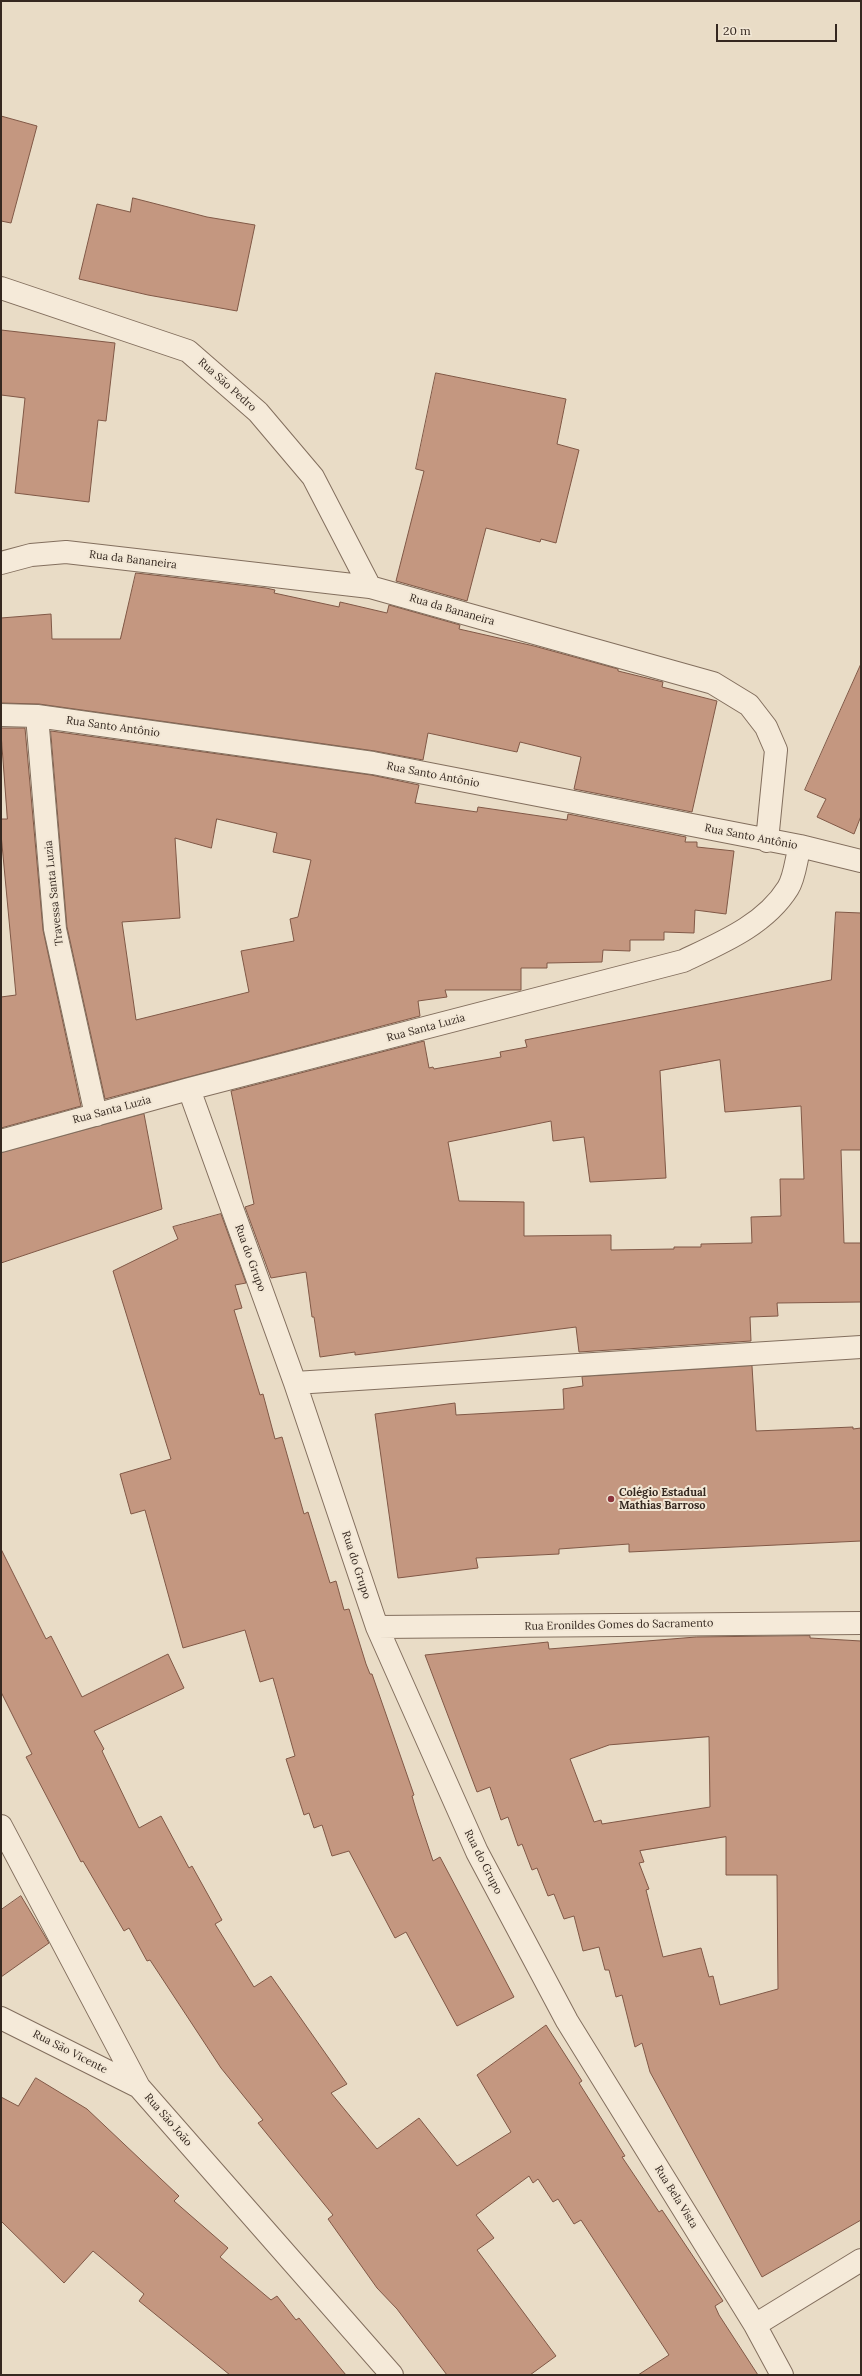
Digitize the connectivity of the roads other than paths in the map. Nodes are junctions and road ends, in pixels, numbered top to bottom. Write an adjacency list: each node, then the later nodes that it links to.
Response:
1 (1, 288): 3 (street, Rua São Pedro)
2 (1, 563): 3 (street, Rua da Bananeira)
3 (370, 587): 6 (street, Rua da Bananeira)
4 (1, 715): 5 (street, Rua Santo Antônio)
5 (37, 716): 6 (street, Rua Santo Antônio); 10 (street, Travessa Santa Luzia)
6 (768, 841): 7 (street, Rua Santo Antônio)
7 (800, 846): 8 (street, Rua Santo Antônio); 9 (street, Rua Santa Luzia)
8 (861, 861)
9 (189, 1089): 10 (street, Rua Santa Luzia); 13 (street, Rua do Grupo)
10 (96, 1115): 11 (street, Rua Santa Luzia)
11 (1, 1141)
12 (861, 1347): 13 (street)
13 (295, 1383): 15 (street, Rua do Grupo)
14 (861, 1623): 15 (street, Rua Eronildes Gomes do Sacramento)
15 (376, 1627): 18 (street, Rua do Grupo)
16 (1, 1826): 19 (street, Rua São João)
17 (1, 2018): 19 (street, Rua São Vicente)
18 (567, 2021): 21 (street, Rua Bela Vista)
19 (139, 2087): 22 (street, Rua São João)
20 (861, 2260): 21 (street)
21 (754, 2325): 23 (street, Rua Bela Vista)
22 (392, 2375)
23 (782, 2375)

